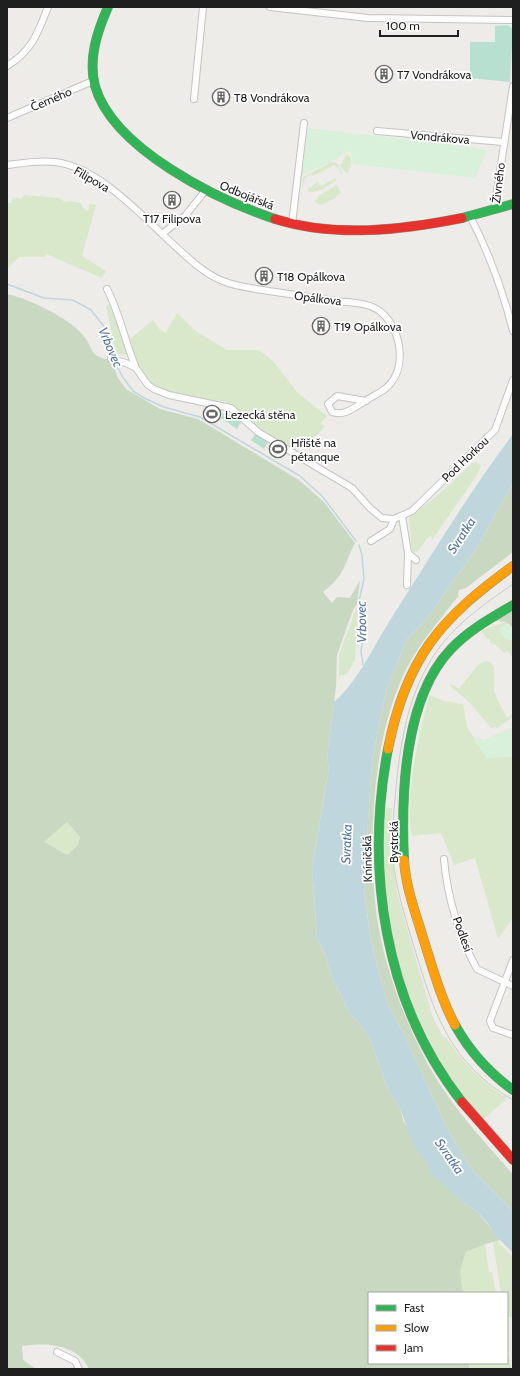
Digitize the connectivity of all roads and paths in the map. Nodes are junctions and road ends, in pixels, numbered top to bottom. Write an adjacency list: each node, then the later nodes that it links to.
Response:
1 (48, 7): 6 (street)
2 (108, 7): 7 (street, Odbojářská)
3 (203, 7): 9 (street)
4 (270, 7): 5 (street)
5 (513, 20)
6 (7, 66)
7 (95, 80): 10 (street, Černého); 17 (street, Odbojářská)
8 (513, 86): 12 (street, Živného)
9 (194, 99)
10 (7, 118)
11 (304, 123): 21 (street)
12 (506, 128): 13 (street); 15 (street, Živného)
13 (513, 128)
14 (377, 131): 15 (street, Vondrákova)
15 (504, 142): 19 (street, Živného)
16 (7, 165): 22 (street, Filipova)
17 (205, 191): 21 (street, Odbojářská); 22 (street)
18 (513, 204): 19 (street, Odbojářská)
19 (494, 210): 20 (street, Odbojářská)
20 (470, 216): 21 (street, Odbojářská); 24 (street)
21 (292, 224)
22 (162, 234): 28 (street, Opálkova)
23 (107, 289): 26 (street)
24 (513, 331)
25 (111, 359): 26 (street)
26 (136, 368): 30 (street)
27 (513, 380): 29 (street, Pod Horkou)
28 (366, 401): 28 (street, Opálkova)
29 (402, 516): 30 (street, Pod Horkou); 32 (street)
30 (394, 520): 31 (street, Pod Horkou)
31 (371, 541)
32 (408, 553): 33 (street); 35 (street)
33 (416, 560)
34 (513, 566): 43 (street, Kníničská)
35 (407, 585)
36 (513, 605): 42 (street, Bystrcká)
37 (444, 859): 39 (street, Podlesí)
38 (513, 960): 39 (street)
39 (504, 983): 40 (street, Podlesí); 41 (street)
40 (513, 986)
41 (513, 1035)
42 (513, 1090)
43 (513, 1160)
44 (57, 1352): 45 (street)
45 (80, 1369)

